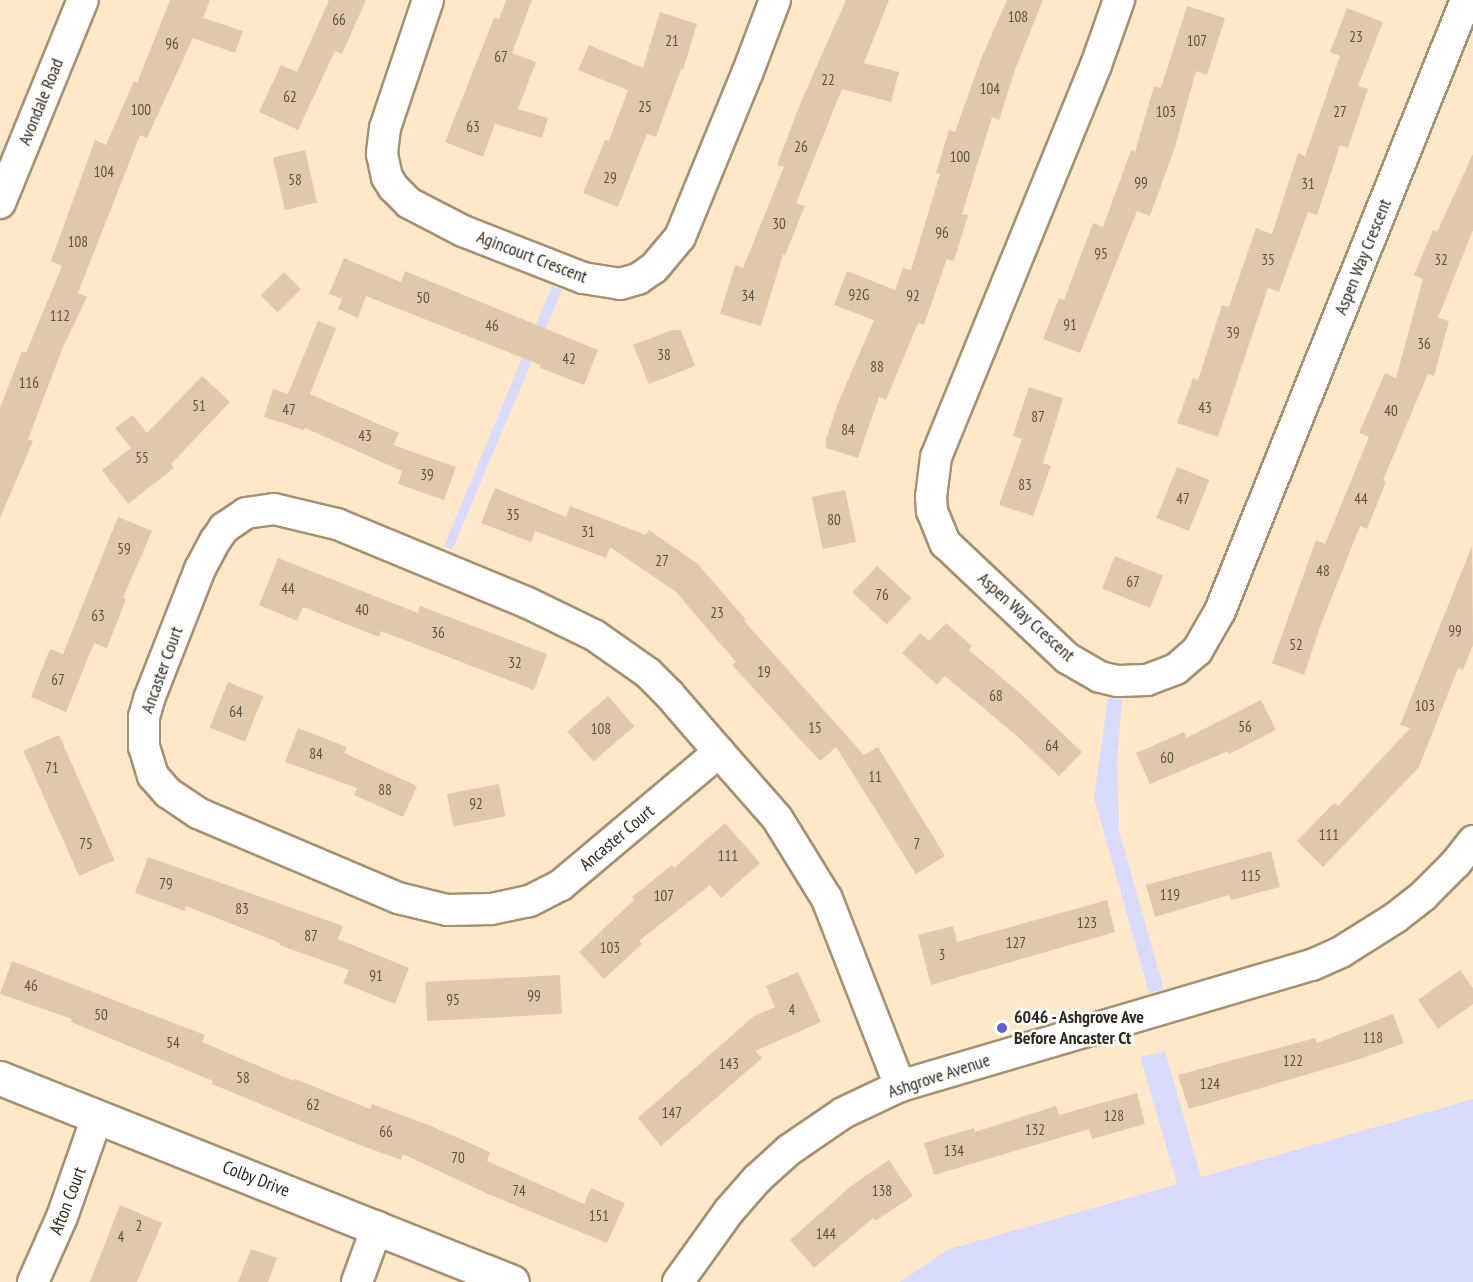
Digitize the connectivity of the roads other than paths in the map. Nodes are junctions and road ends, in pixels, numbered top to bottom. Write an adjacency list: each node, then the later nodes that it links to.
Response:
1 (83, 0): 6 (street, Avondale Road)
2 (428, 0): 3 (street, Agincourt Crescent)
3 (775, 0)
4 (1119, 0): 5 (street, Aspen Way Crescent)
5 (1466, 0)
6 (0, 204)
7 (719, 752): 7 (street, Ancaster Court); 10 (street, Ancaster Court)
8 (1473, 841): 10 (street, Ashgrove Avenue)
9 (0, 1077): 11 (street, Colby Drive)
10 (900, 1086): 16 (street, Ashgrove Avenue)
11 (98, 1117): 12 (street, Colby Drive); 13 (street, Afton Court)
12 (377, 1227): 14 (street); 15 (street, Colby Drive)
13 (33, 1282)
14 (357, 1282)
15 (512, 1282)
16 (678, 1282)

